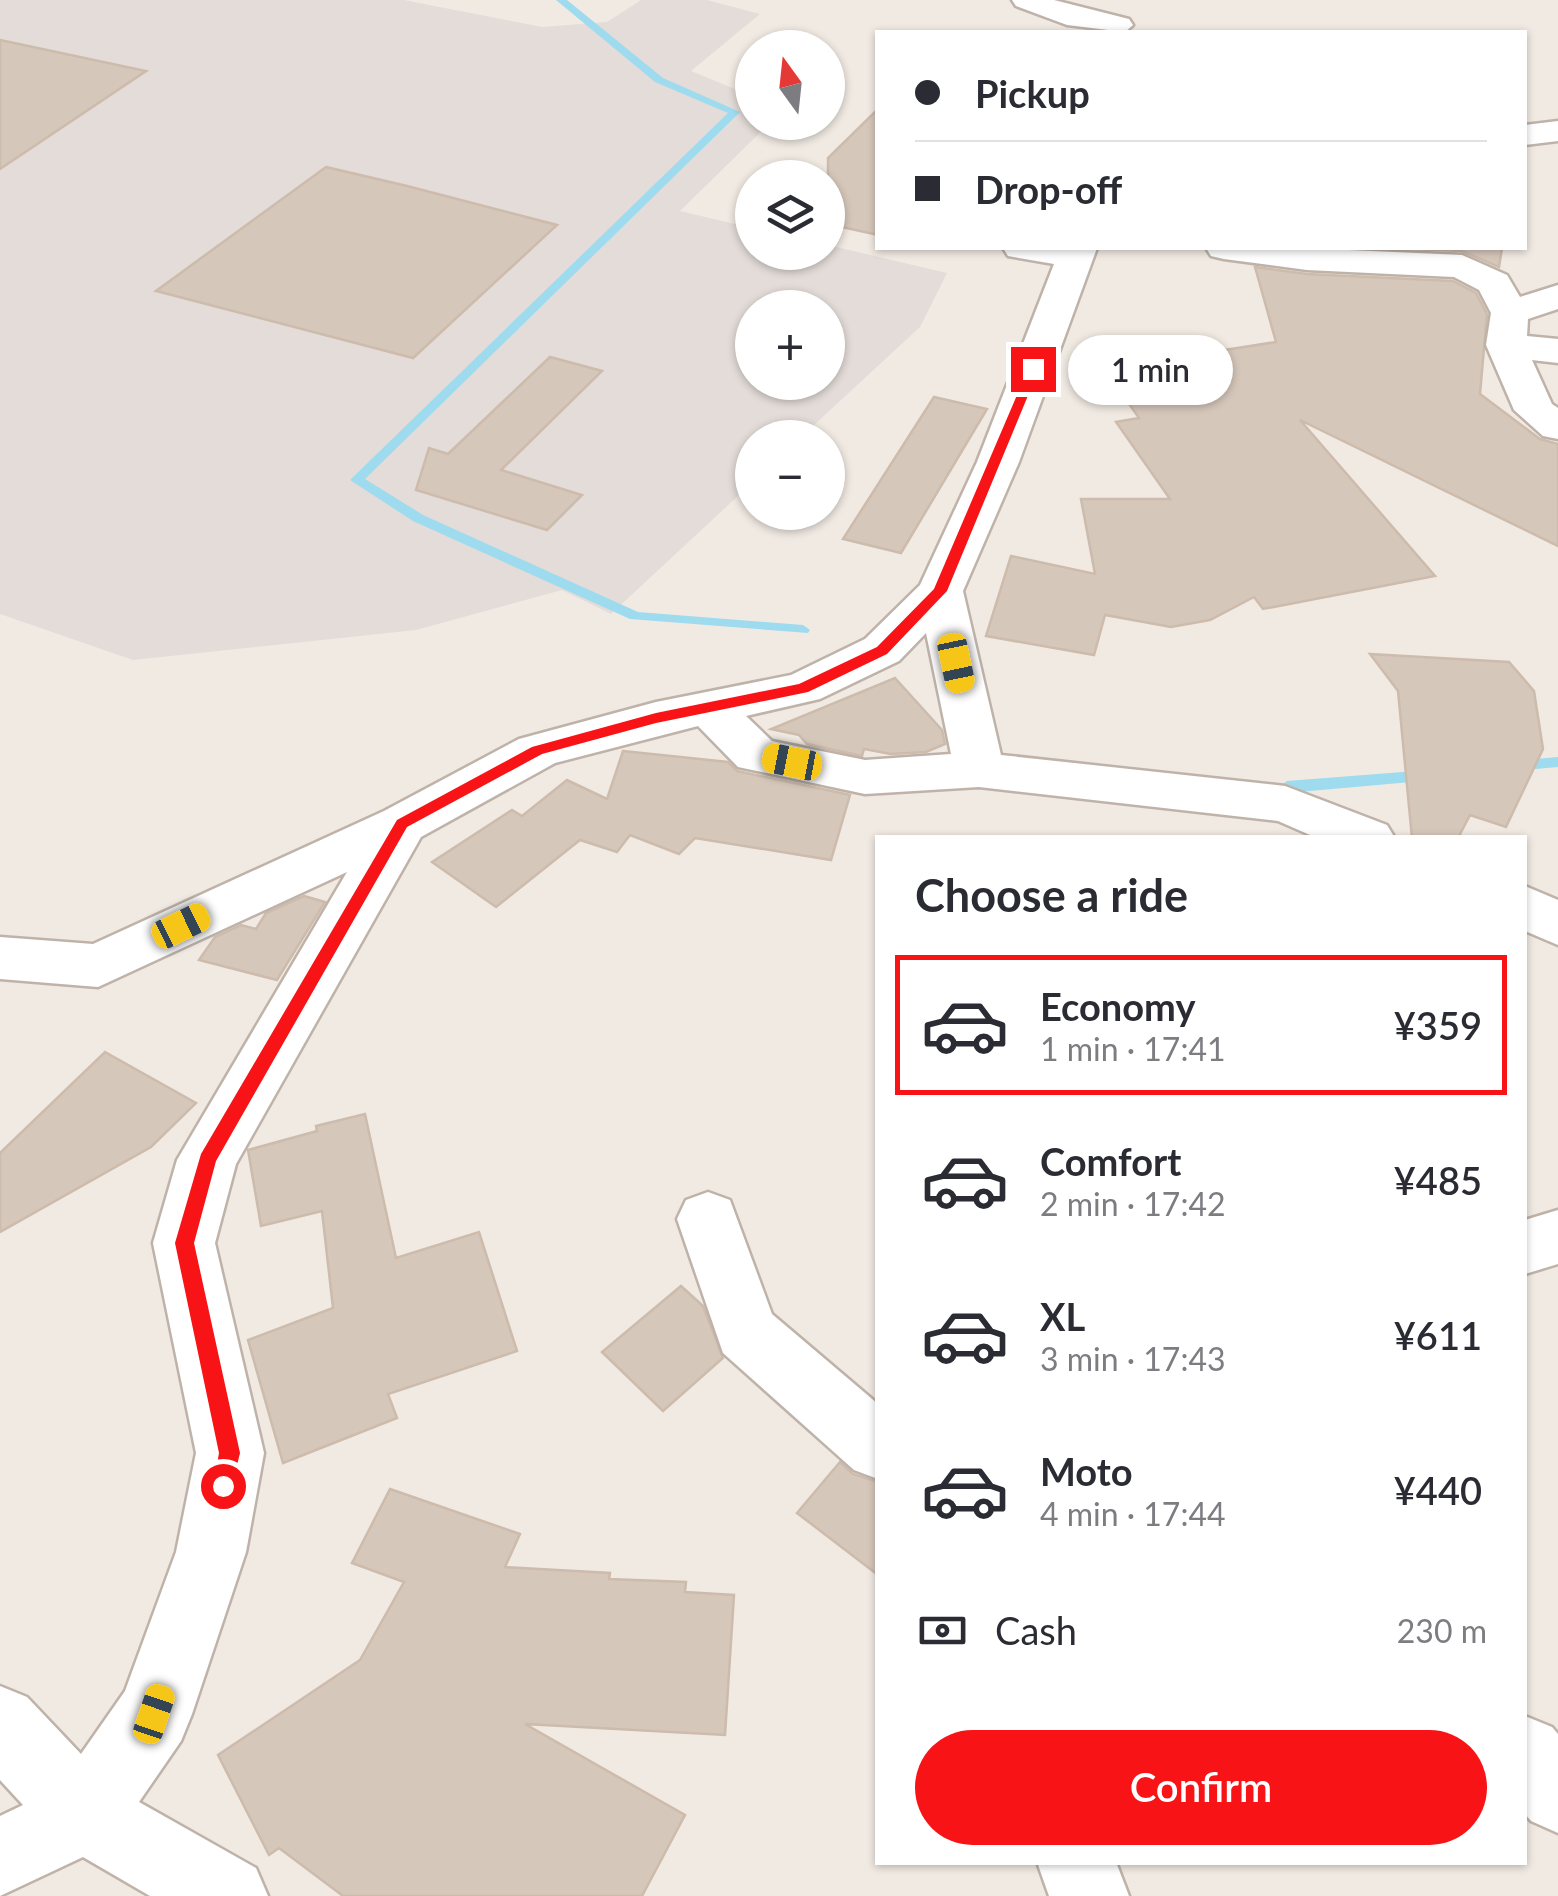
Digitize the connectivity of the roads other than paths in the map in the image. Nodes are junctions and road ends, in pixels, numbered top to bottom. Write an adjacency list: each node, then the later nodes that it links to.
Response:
1 (1027, 0): 2 (street)
2 (1116, 19)
3 (1558, 130): 4 (street)
4 (1527, 134)
5 (1050, 250): 7 (street)
6 (1239, 250): 9 (street)
7 (1078, 252): 13 (street)
8 (1558, 296): 9 (street)
9 (1508, 329): 10 (street); 11 (street)
10 (1558, 351)
11 (1540, 388): 12 (street)
12 (1558, 427)
13 (940, 591): 14 (street); 15 (street)
14 (709, 708): 15 (street); 16 (street)
15 (979, 770): 17 (street)
16 (402, 824): 20 (street); 26 (street)
17 (1362, 835)
18 (1527, 907): 19 (street)
19 (1558, 925)
20 (0, 958)
21 (708, 1219): 24 (street)
22 (1558, 1236): 23 (street)
23 (1527, 1246)
24 (875, 1444)
25 (0, 1724): 26 (street)
26 (86, 1815): 27 (street); 29 (street)
27 (0, 1858)
28 (1077, 1865): 30 (street)
29 (228, 1896)
30 (1090, 1896)

